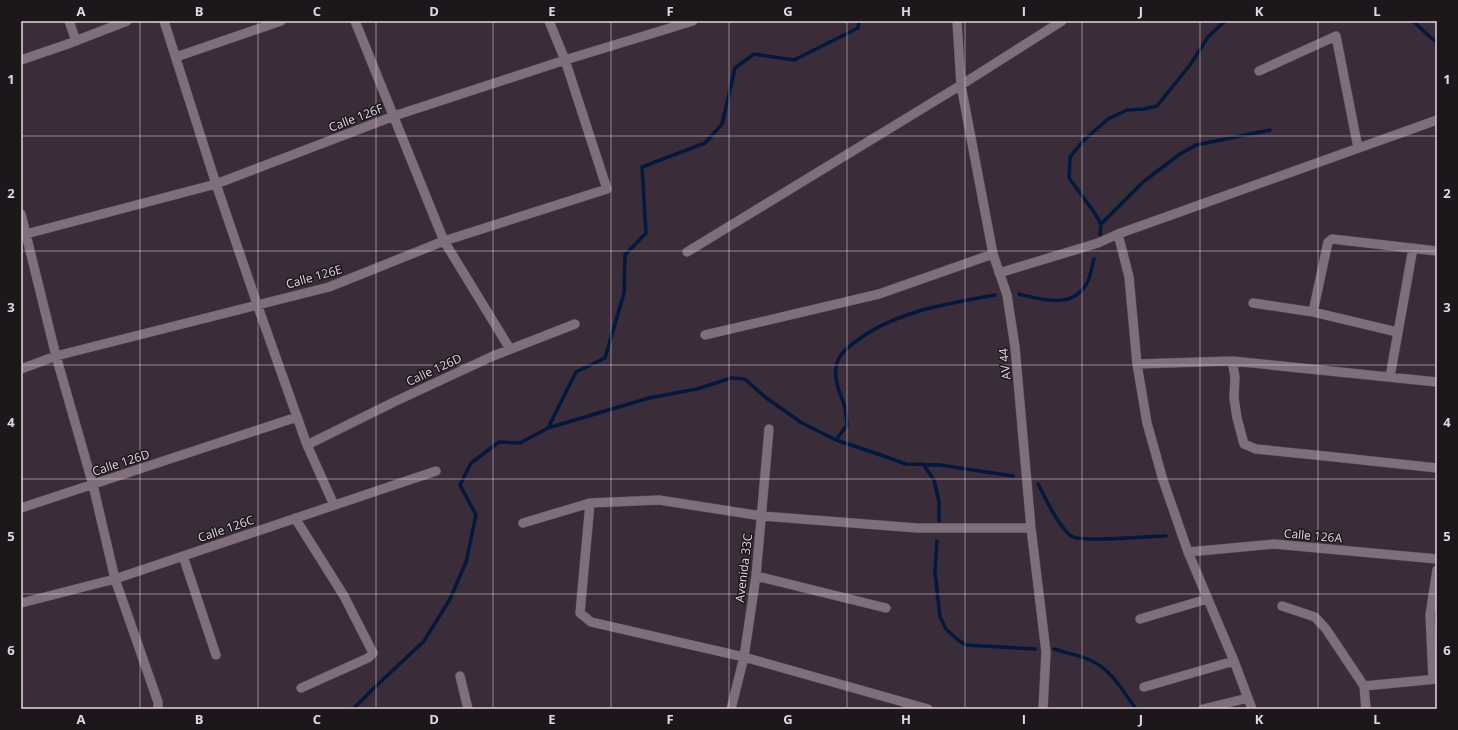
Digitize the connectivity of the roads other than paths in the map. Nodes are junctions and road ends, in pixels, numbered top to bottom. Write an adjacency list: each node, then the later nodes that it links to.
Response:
1 (69, 21): 10 (street)
2 (127, 21): 10 (street)
3 (164, 21): 11 (street)
4 (281, 21): 11 (street)
5 (355, 21): 16 (street)
6 (549, 21): 13 (street)
7 (693, 21): 13 (street, Calle 126F)
8 (957, 21): 15 (street, AV 44)
9 (1062, 21): 15 (street)
10 (76, 41): 12 (street)
11 (176, 57): 19 (street)
12 (21, 60)
13 (565, 60): 16 (street, Calle 126F); 23 (street, Calle 126E)
14 (1259, 71): 18 (street)
15 (961, 85): 26 (street); 27 (street, AV 44)
16 (394, 116): 19 (street, Calle 126F); 23 (street)
17 (1437, 120): 18 (street)
18 (1358, 148): 22 (street)
19 (216, 184): 21 (street, Calle 126F); 30 (street)
20 (21, 214): 21 (street)
21 (26, 234): 36 (street)
22 (1118, 234): 28 (street); 38 (street)
23 (444, 241): 30 (street, Calle 126E); 35 (street)
24 (1413, 248): 25 (street); 31 (street); 33 (street)
25 (1437, 251)
26 (688, 252)
27 (993, 254): 28 (street, AV 44); 34 (street)
28 (999, 273): 54 (street, AV 44)
29 (1253, 303): 31 (street)
30 (257, 304): 36 (street, Calle 126E); 42 (street)
31 (1313, 312): 33 (street)
32 (575, 324): 35 (street, Calle 126D)
33 (1397, 332): 40 (street)
34 (706, 335)
35 (510, 349): 44 (street, Calle 126D)
36 (56, 356): 39 (street, Calle 126E); 47 (street)
37 (1232, 361): 38 (street); 40 (street); 45 (street)
38 (1137, 364): 55 (street)
39 (21, 369)
40 (1390, 377): 41 (street)
41 (1437, 382)
42 (297, 417): 44 (street); 47 (street, Calle 126D)
43 (769, 428): 51 (street, Avenida 33C)
44 (307, 445): 49 (street)
45 (1437, 468)
46 (436, 471): 49 (street, Calle 126C)
47 (92, 485): 50 (street, Calle 126D); 60 (street)
48 (590, 503): 51 (street); 53 (street); 67 (street)
49 (334, 505): 52 (street, Calle 126C)
50 (21, 508)
51 (762, 516): 54 (street); 59 (street, Avenida 33C)
52 (295, 518): 56 (street, Calle 126C); 73 (street)
53 (523, 523)
54 (1031, 528): 79 (street, AV 44)
55 (1188, 552): 57 (street, Calle 126A); 61 (street)
56 (183, 556): 60 (street, Calle 126C); 66 (street)
57 (1437, 559)
58 (1437, 570): 70 (street)
59 (756, 576): 64 (street); 67 (street, Avenida 33C)
60 (115, 579): 62 (street, Calle 126C); 75 (street)
61 (1207, 599): 65 (street); 68 (street)
62 (21, 603)
63 (1282, 606): 71 (street)
64 (886, 608)
65 (1140, 619)
66 (216, 655)
67 (744, 657): 77 (street, Avenida 33C); 78 (street)
68 (1234, 661): 72 (street); 74 (street)
69 (460, 676): 76 (street)
70 (1435, 679): 71 (street)
71 (1364, 686): 82 (street)
72 (1144, 687)
73 (301, 688)
74 (1248, 698): 80 (street); 81 (street)
75 (158, 709)
76 (468, 709)
77 (731, 709)
78 (928, 709)
79 (1043, 709)
80 (1203, 709)
81 (1252, 709)
82 (1366, 709)

